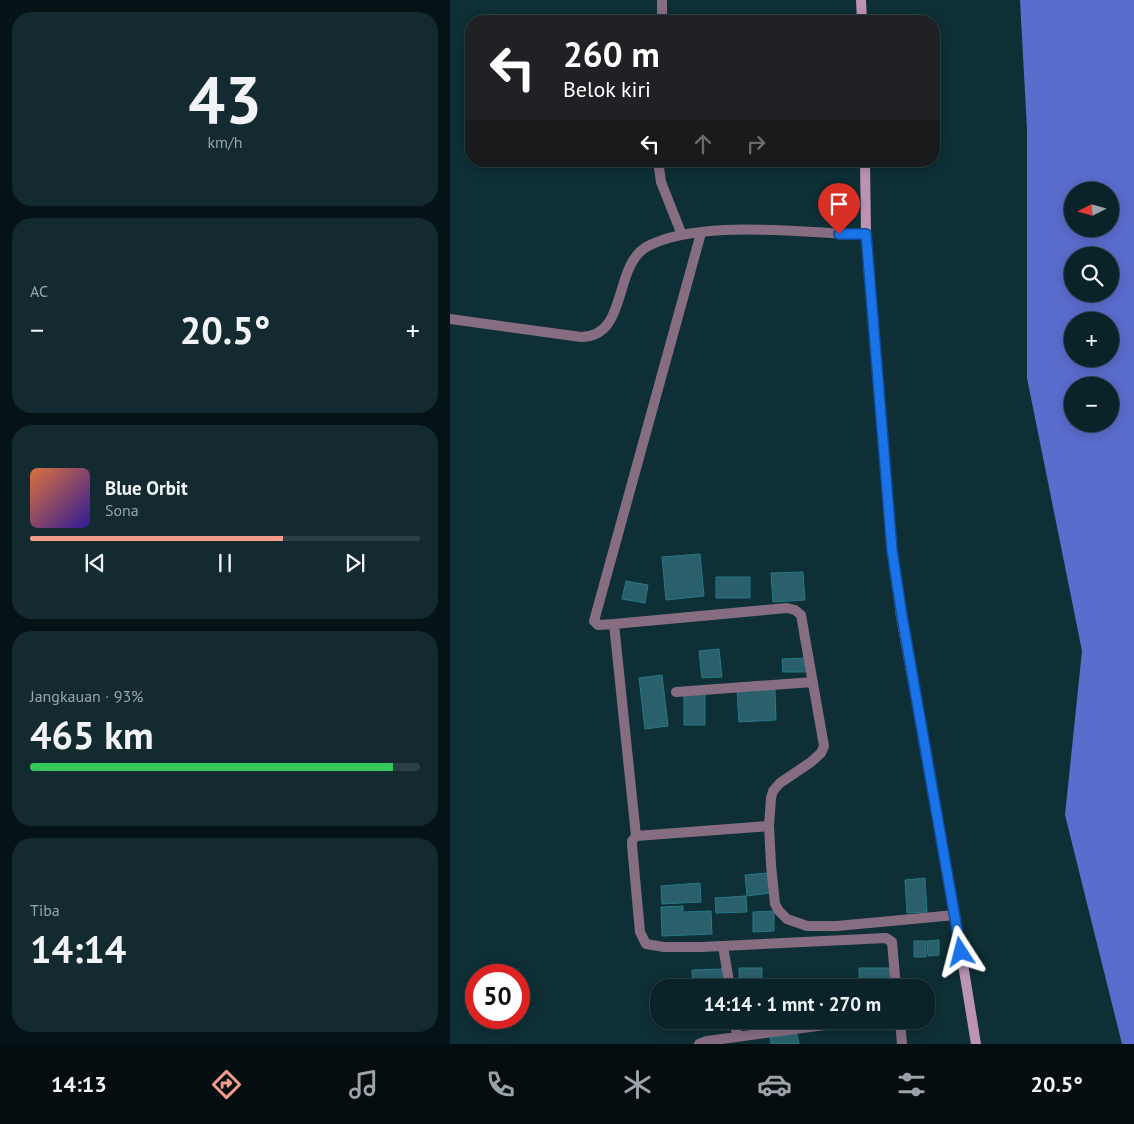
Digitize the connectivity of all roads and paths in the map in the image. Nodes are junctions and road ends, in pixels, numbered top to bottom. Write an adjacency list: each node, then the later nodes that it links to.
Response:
1 (662, 0): 3 (street)
2 (861, 0): 4 (main road)
3 (662, 15)
4 (862, 15)
5 (659, 167): 9 (street)
6 (865, 167): 8 (main road)
7 (701, 233): 8 (street); 9 (street); 11 (street)
8 (866, 234): 16 (main road)
9 (682, 236): 10 (street)
10 (450, 319)
11 (614, 624): 12 (street); 15 (street)
12 (813, 682): 13 (street); 14 (street)
13 (676, 692)
14 (769, 826): 15 (street); 16 (street)
15 (636, 836): 17 (street)
16 (955, 915): 26 (main road)
17 (723, 946): 18 (street); 19 (street)
18 (728, 979)
19 (895, 979)
20 (736, 1029): 23 (street)
21 (796, 1029): 23 (street)
22 (901, 1029): 25 (street)
23 (737, 1037): 24 (street)
24 (704, 1043)
25 (902, 1044)
26 (976, 1044)

